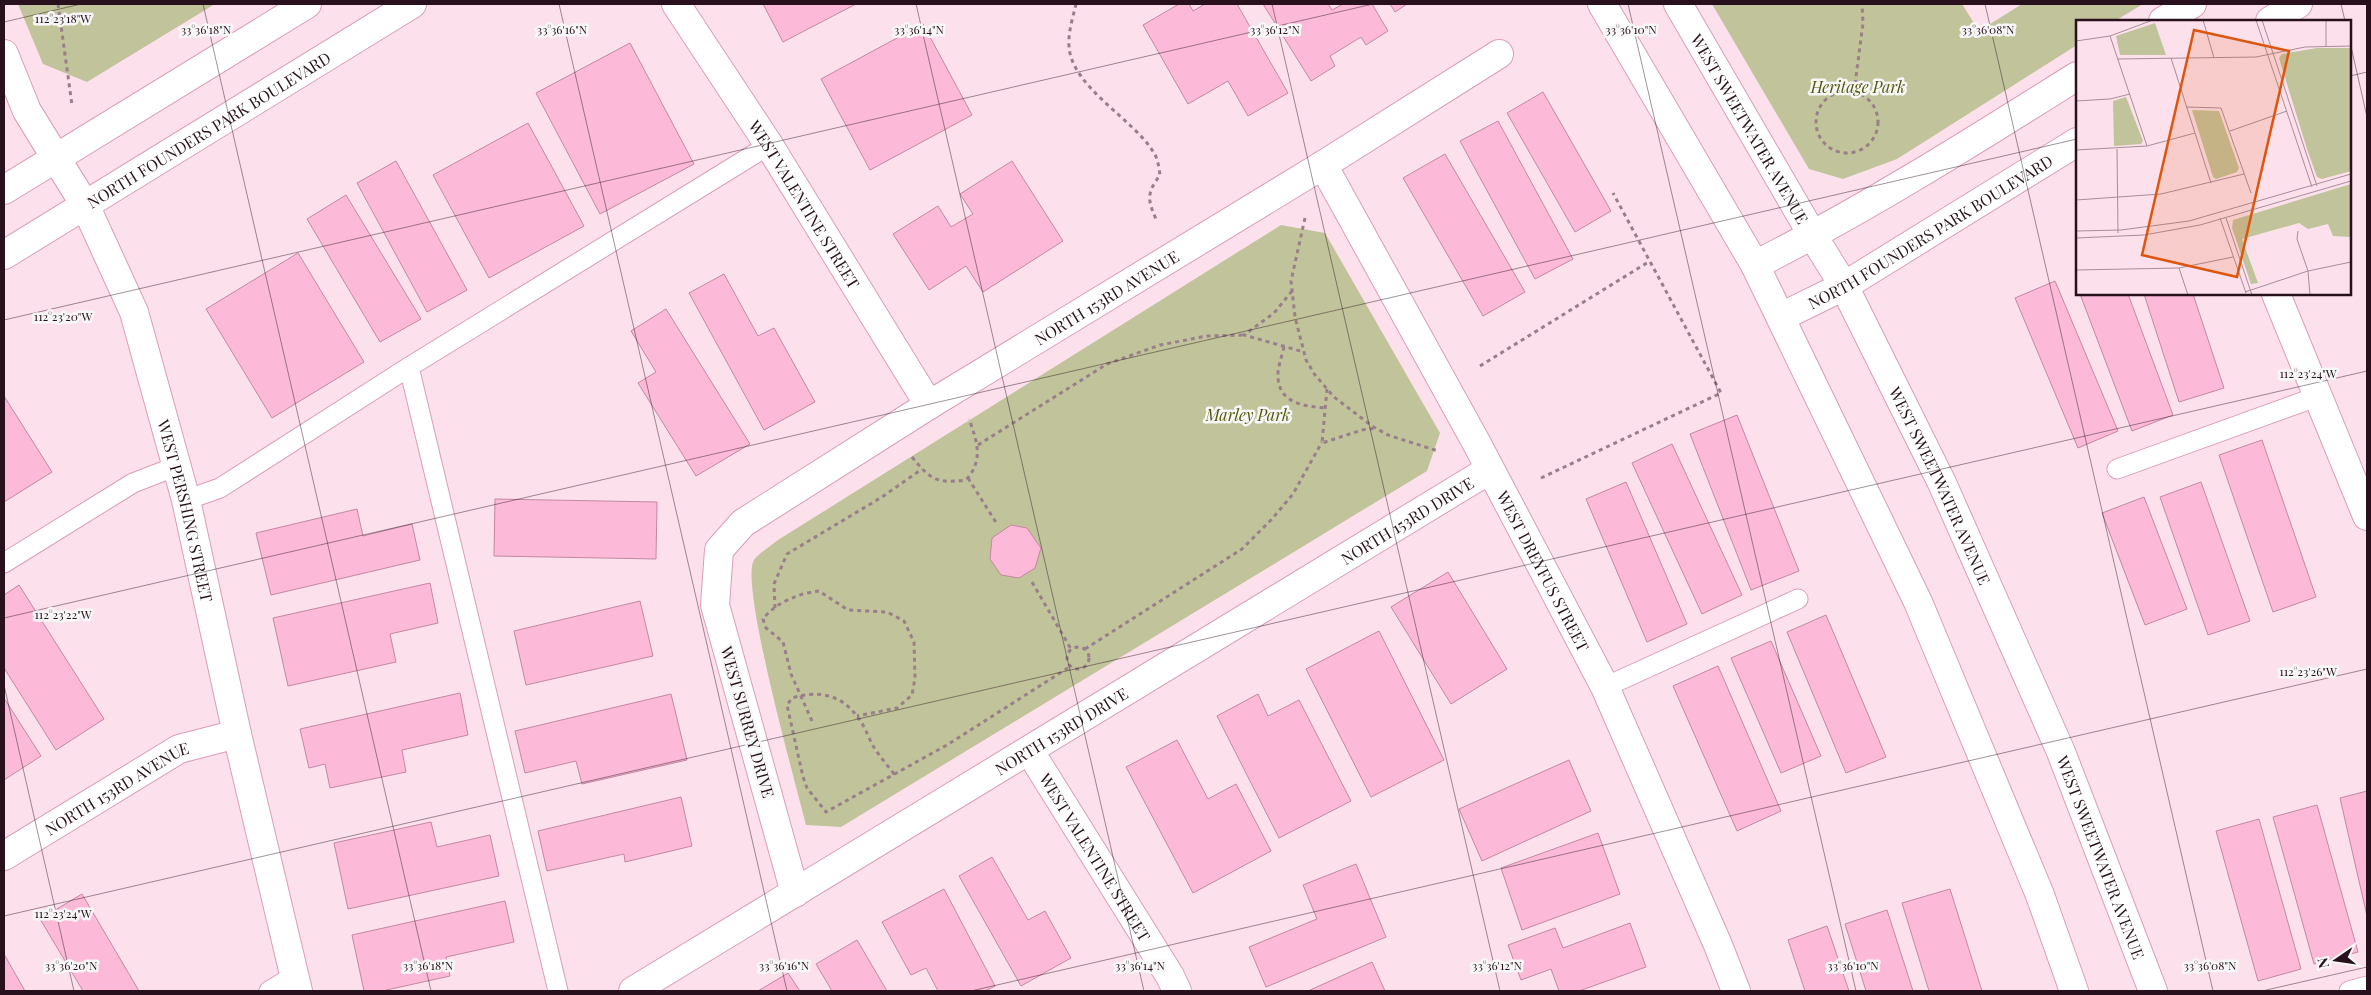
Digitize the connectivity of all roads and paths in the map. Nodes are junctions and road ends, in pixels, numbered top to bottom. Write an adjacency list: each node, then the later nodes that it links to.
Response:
1 (58, 4): 17 (path)
2 (307, 4): 20 (street)
3 (412, 4): 24 (street, NORTH FOUNDERS PARK BOULEVARD)
4 (676, 4): 19 (street, WEST VALENTINE STREET)
5 (1076, 4): 26 (path)
6 (1602, 4): 30 (street)
7 (1678, 4): 27 (street, WEST SWEETWATER AVENUE)
8 (1862, 4): 16 (path)
9 (2192, 4): 11 (street)
10 (2298, 4): 12 (street)
11 (2166, 20)
12 (2272, 20)
13 (4, 54): 20 (street, WEST PERSHING STREET)
14 (1499, 54): 21 (street, NORTH 153RD AVENUE)
15 (2076, 77): 27 (street)
16 (1854, 92): 16 (path)
17 (72, 106)
18 (2076, 143): 31 (street, NORTH FOUNDERS PARK BOULEVARD)
19 (769, 145): 39 (lane); 42 (street, WEST VALENTINE STREET)
20 (56, 159): 22 (street); 24 (street, WEST PERSHING STREET)
21 (1324, 165): 42 (street, NORTH 153RD AVENUE); 53 (street, WEST DREYFUS STREET)
22 (4, 190)
23 (1613, 192): 29 (path)
24 (85, 205): 28 (street, NORTH FOUNDERS PARK BOULEVARD); 50 (street, WEST PERSHING STREET)
25 (1305, 218): 32 (path)
26 (1156, 219)
27 (1813, 236): 30 (street); 31 (street, WEST SWEETWATER AVENUE)
28 (4, 255)
29 (1650, 261): 38 (path); 55 (path)
30 (1755, 265): 34 (street)
31 (1844, 286): 34 (street, NORTH FOUNDERS PARK BOULEVARD); 84 (street, WEST SWEETWATER AVENUE)
32 (1292, 291): 35 (path); 37 (path)
33 (2276, 295): 41 (street)
34 (1781, 317): 83 (street)
35 (1245, 335): 36 (path); 47 (path)
36 (1284, 347): 37 (path); 43 (path)
37 (1304, 352): 40 (path)
38 (1480, 366)
39 (409, 367): 56 (lane); 79 (lane)
40 (1327, 388): 43 (path); 45 (path)
41 (2319, 396): 52 (lane); 57 (street)
42 (929, 405): 59 (street, NORTH 153RD AVENUE)
43 (1325, 408): 46 (path)
44 (968, 416): 47 (path)
45 (1376, 428): 46 (path); 48 (path)
46 (1322, 442): 65 (path)
47 (978, 445): 54 (path)
48 (1438, 451)
49 (908, 452): 51 (path)
50 (177, 466): 56 (street, WEST PERSHING STREET); 60 (lane)
51 (922, 469): 54 (path); 63 (path)
52 (2117, 469)
53 (1489, 470): 67 (street, WEST DREYFUS STREET); 72 (street, NORTH 153RD DRIVE)
54 (968, 478): 58 (path)
55 (1541, 478)
56 (186, 500): 71 (street, WEST PERSHING STREET)
57 (2367, 516)
58 (997, 524)
59 (719, 550): 75 (street, WEST SURREY DRIVE)
60 (4, 563)
61 (1032, 582): 64 (path)
62 (1798, 599): 67 (lane)
63 (775, 608): 68 (path); 69 (path)
64 (1072, 649): 65 (path); 66 (path)
65 (1085, 650): 66 (path)
66 (1071, 666): 73 (path)
67 (1605, 687): 82 (street, WEST DREYFUS STREET)
68 (800, 696): 69 (path); 70 (path); 73 (path)
69 (858, 716): 73 (path)
70 (812, 721)
71 (237, 734): 74 (street, NORTH 153RD AVENUE); 76 (street, WEST PERSHING STREET)
72 (1030, 750): 75 (street, NORTH 153RD DRIVE); 81 (street, WEST VALENTINE STREET)
73 (894, 774)
74 (4, 856)
75 (795, 892): 80 (street, NORTH 153RD DRIVE)
76 (296, 984): 78 (lane)
77 (2367, 986): 85 (lane)
78 (269, 991)
79 (558, 991)
80 (633, 991)
81 (1177, 991)
82 (1736, 991)
83 (2074, 991)
84 (2153, 991)
85 (2349, 991)

